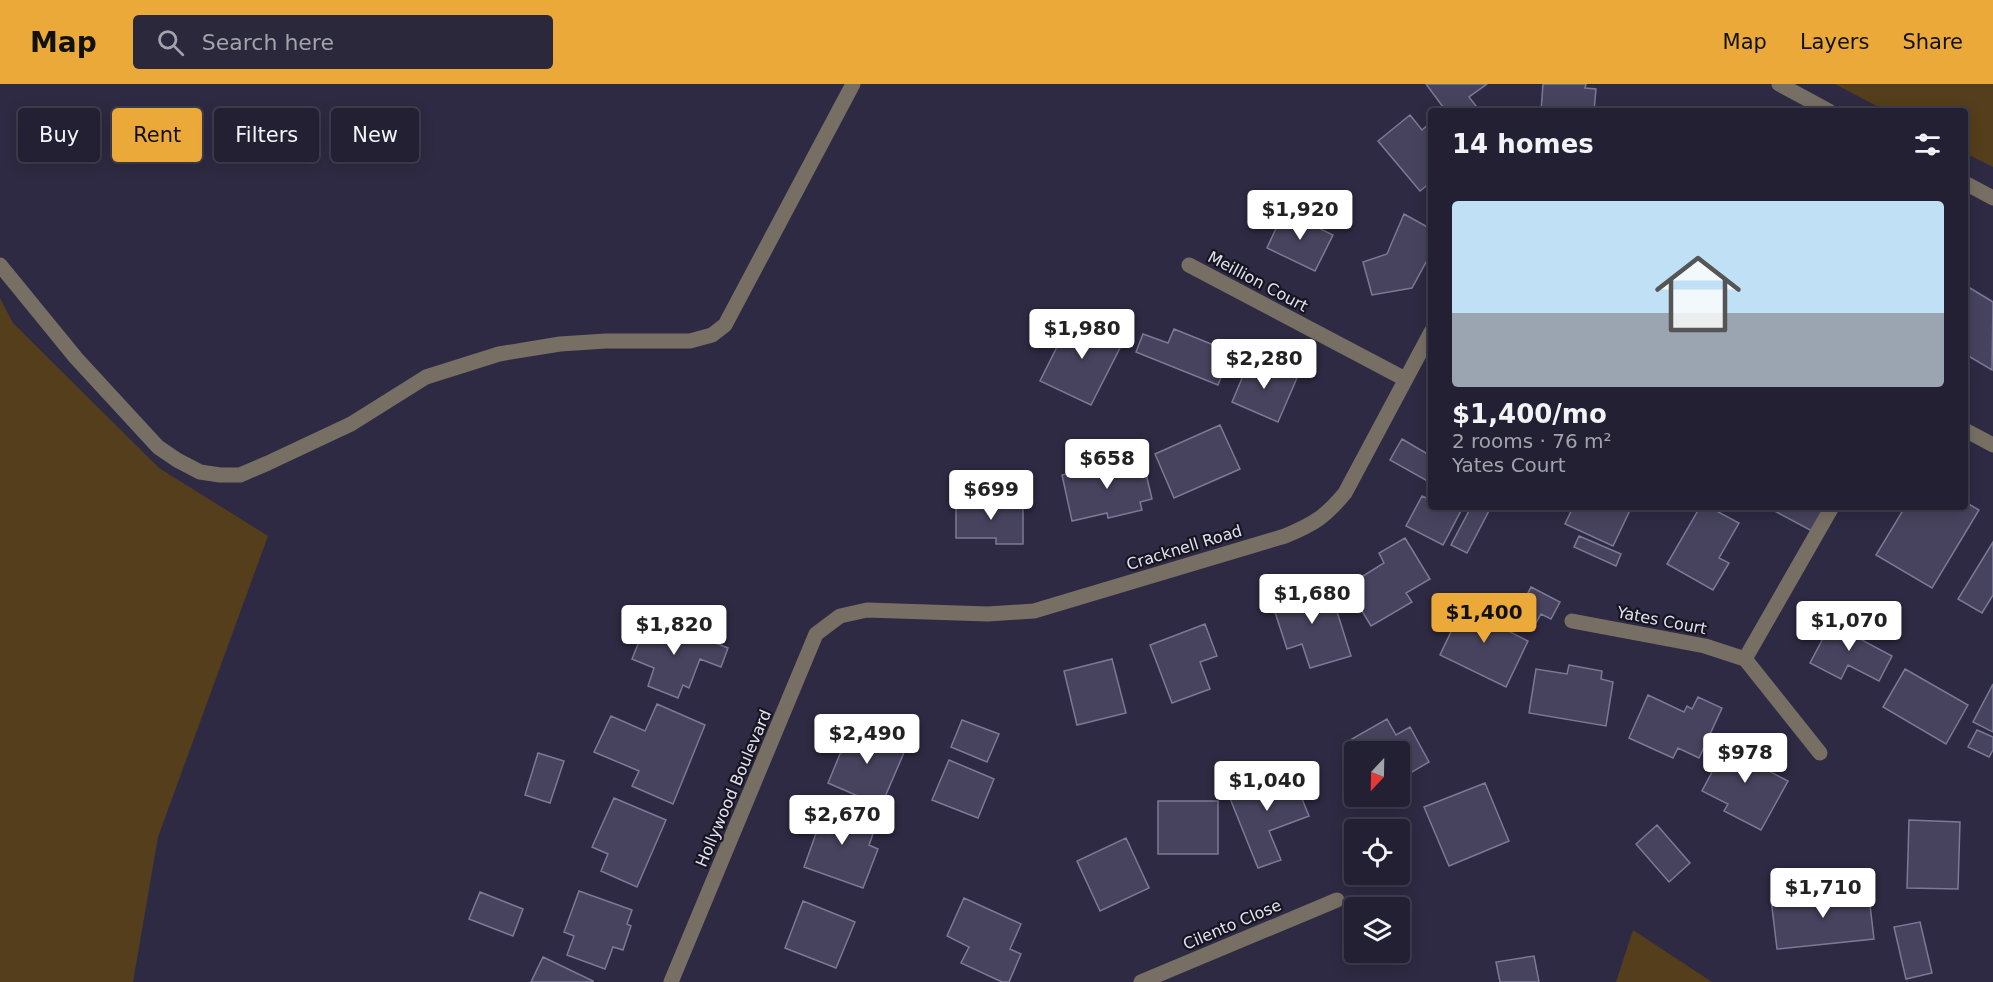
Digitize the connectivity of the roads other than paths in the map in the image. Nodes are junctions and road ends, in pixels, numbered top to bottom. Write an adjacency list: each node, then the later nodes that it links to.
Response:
1 (853, 84): 6 (street)
2 (1779, 84): 3 (street)
3 (1823, 108)
4 (1968, 185): 5 (street)
5 (1993, 198)
6 (0, 265)
7 (1189, 265): 9 (street, Meillion Court)
8 (1428, 338): 9 (street, Cracknell Road)
9 (1405, 380): 13 (street, Cracknell Road)
10 (1968, 432): 11 (street)
11 (1993, 445)
12 (1830, 510): 15 (street)
13 (840, 616): 18 (street, Hollywood Boulevard)
14 (1572, 621): 15 (street, Yates Court)
15 (1745, 659): 16 (street)
16 (1820, 753)
17 (1336, 900): 19 (street, Cilento Close)
18 (675, 981)
19 (1141, 982)

